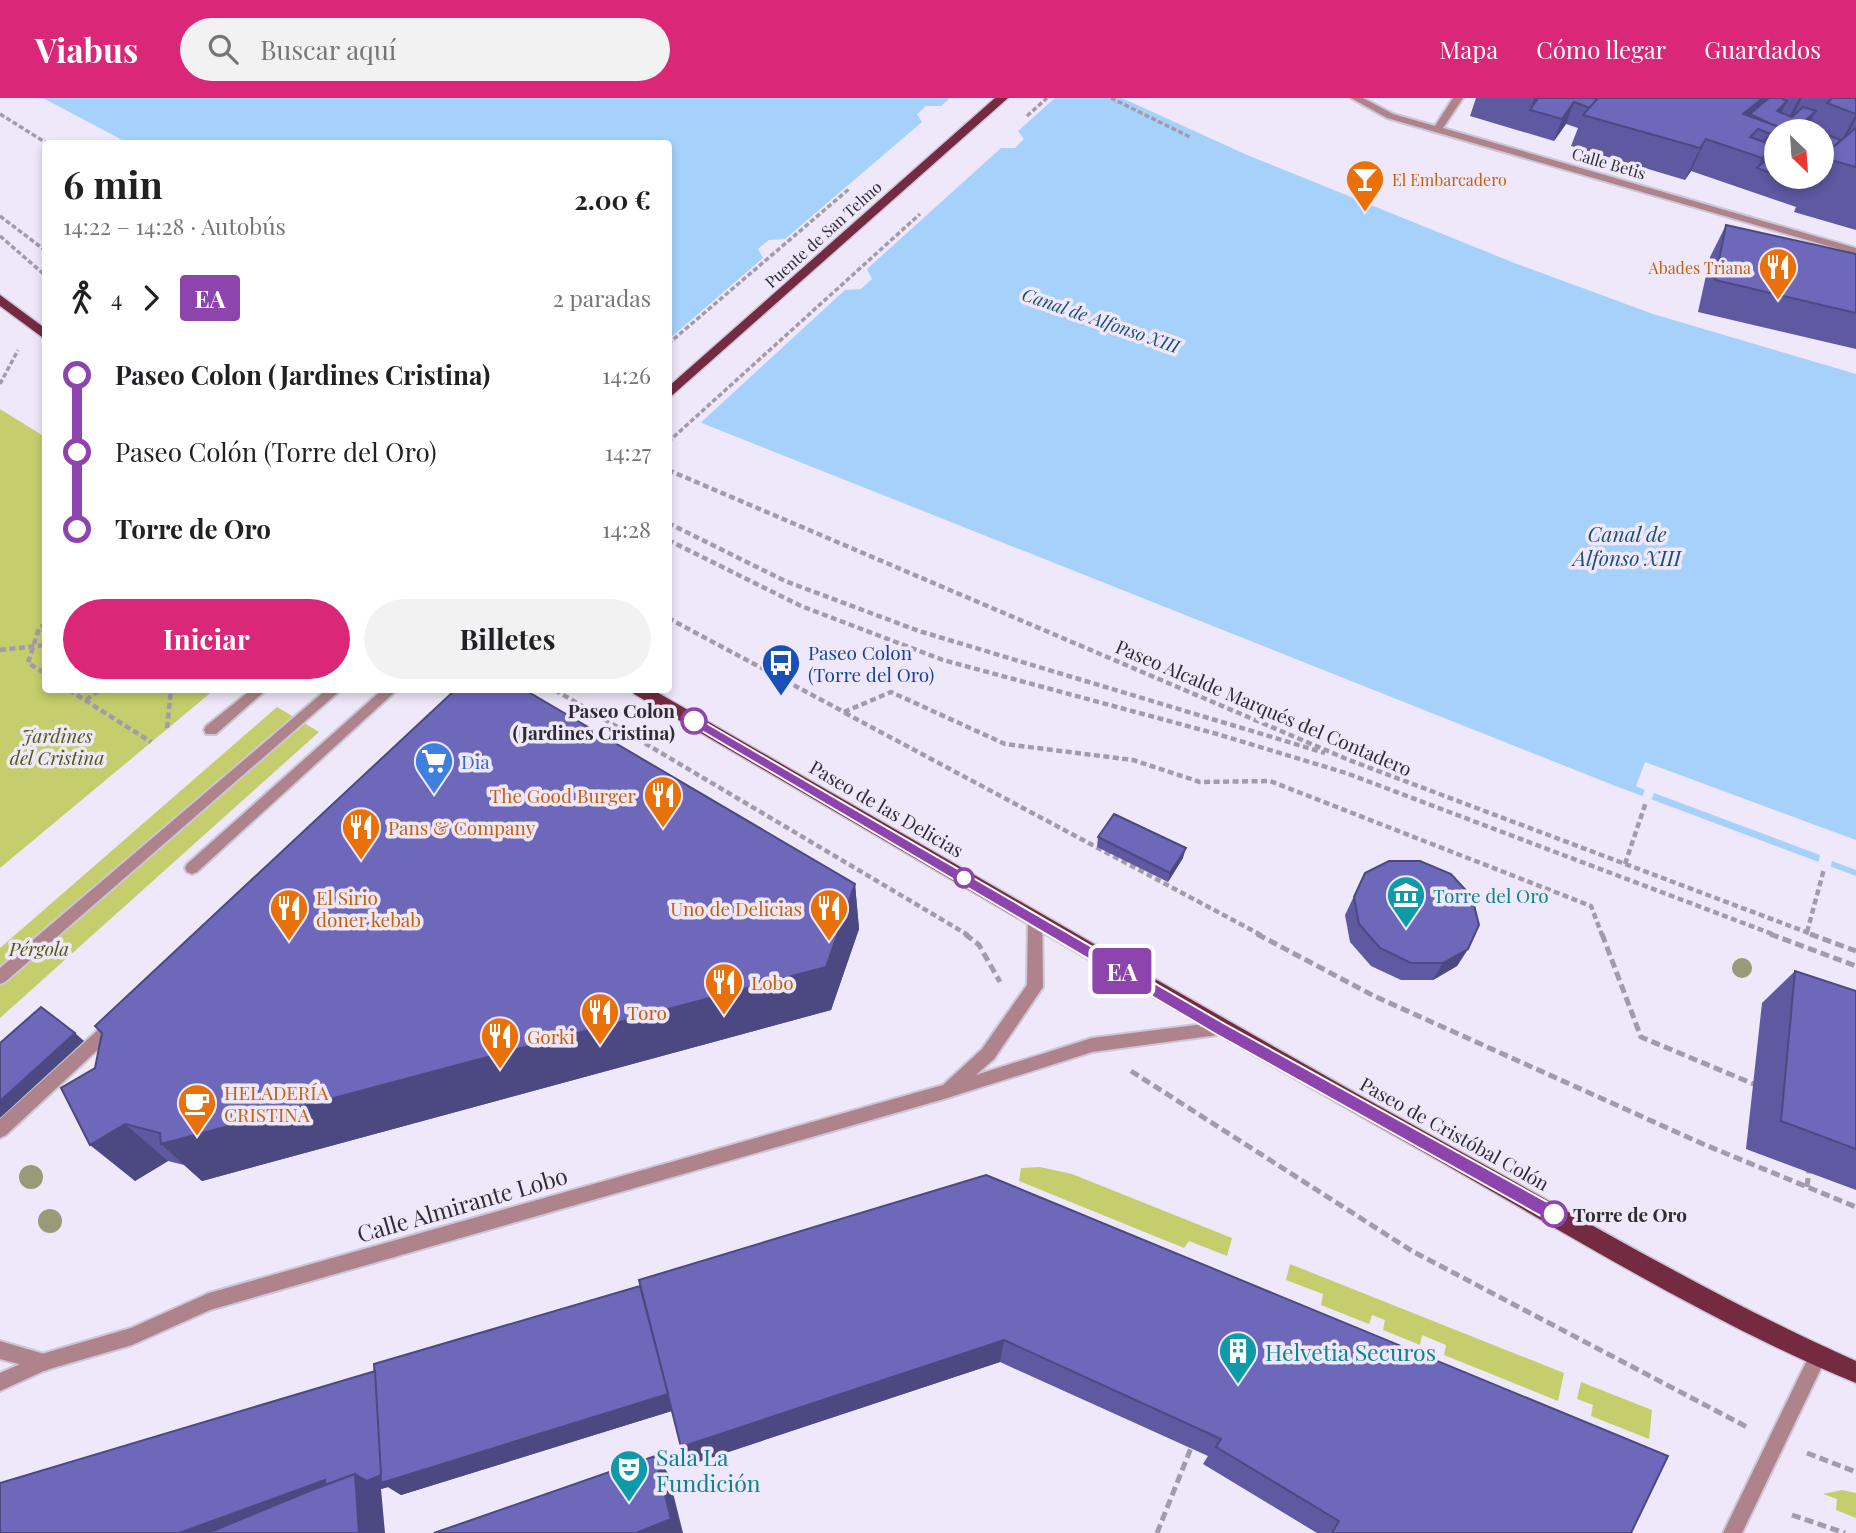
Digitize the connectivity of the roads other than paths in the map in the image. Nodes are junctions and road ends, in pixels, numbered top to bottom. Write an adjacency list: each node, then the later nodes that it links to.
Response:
1 (1002, 98): 8 (main road, Puente de San Telmo)
2 (1356, 98): 4 (street, Calle Betis)
3 (1458, 98): 4 (street)
4 (1438, 129): 5 (street, Calle Betis)
5 (1856, 251)
6 (0, 299): 7 (main road)
7 (42, 333)
8 (672, 391)
9 (255, 693): 13 (street)
10 (331, 693): 16 (street)
11 (387, 693): 14 (street)
12 (645, 693): 15 (main road, Paseo de las Delicias)
13 (211, 730)
14 (192, 868)
15 (1035, 918): 18 (main road, Paseo de las Delicias); 19 (street, Calle Almirante Lobo)
16 (0, 977)
17 (130, 1009): 20 (street)
18 (1220, 1028): 19 (street, Calle Almirante Lobo); 22 (main road, Paseo de Cristóbal Colón)
19 (944, 1092): 23 (street, Calle Almirante Lobo)
20 (0, 1130)
21 (0, 1350): 23 (street)
22 (1818, 1356): 24 (main road, Paseo de Cristóbal Colón); 26 (street)
23 (45, 1362): 25 (street, Calle Almirante Lobo)
24 (1856, 1372)
25 (0, 1382)
26 (1732, 1533)

